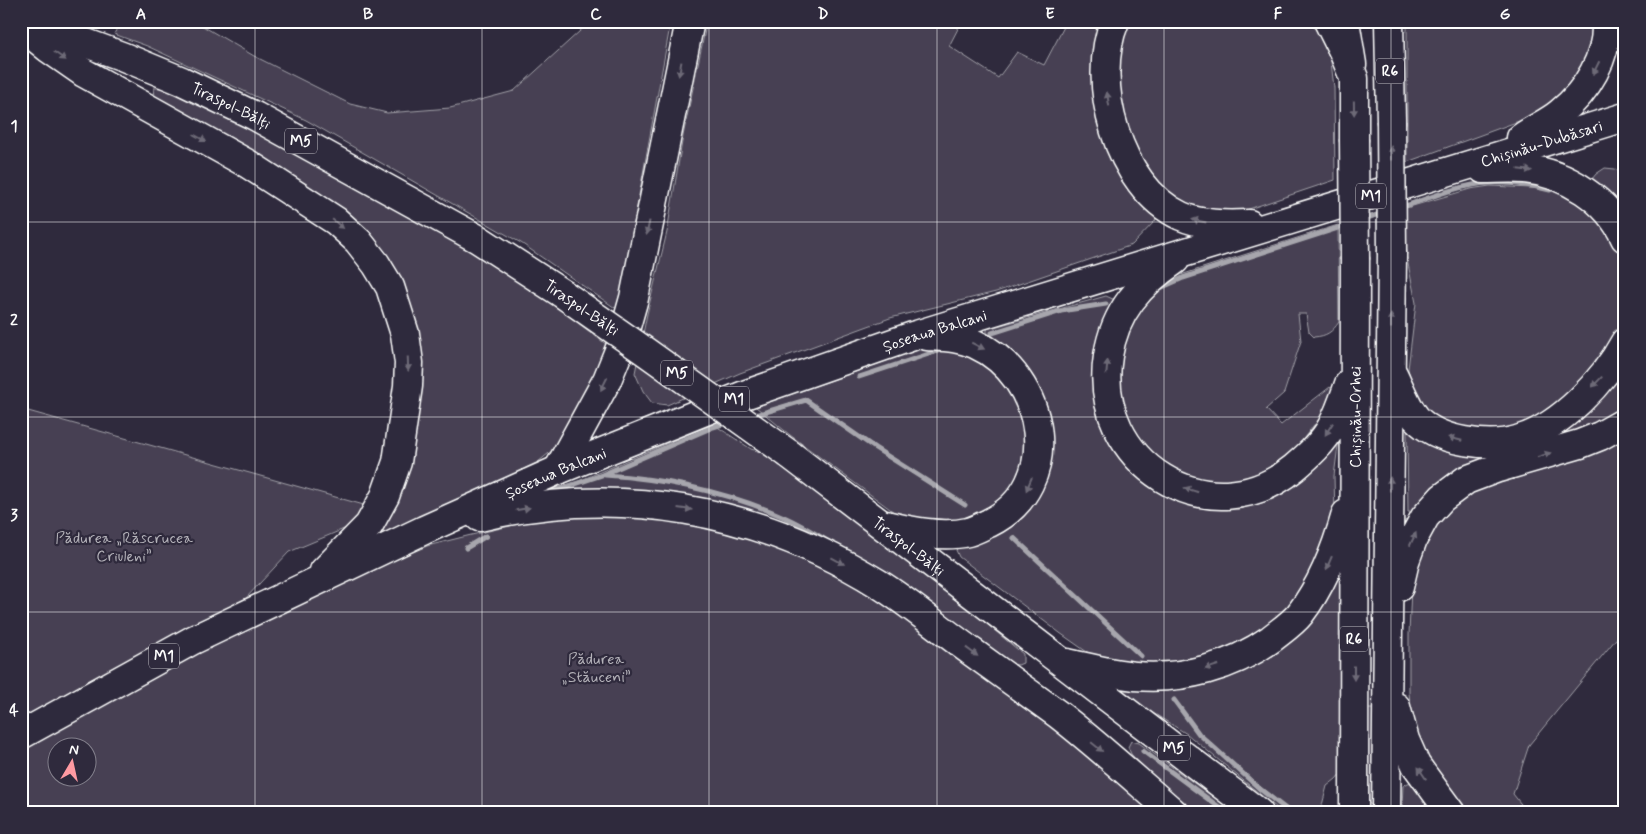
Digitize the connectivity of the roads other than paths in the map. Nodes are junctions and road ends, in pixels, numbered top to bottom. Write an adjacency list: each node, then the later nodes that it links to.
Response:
1 (690, 21): 21 (main road, one-way to 21)
2 (1115, 21): 13 (main road, one-way to 2)
3 (1328, 21): 9 (main road)
4 (1345, 21): 9 (main road, Chișinău-Orhei / R6)
5 (1390, 21): 19 (main road, R6, one-way to 5, bridge)
6 (1606, 21): 11 (main road, one-way to 11)
7 (21, 22): 23 (main road, Tiraspol-Bălți / M5, bridge)
8 (21, 26): 25 (main road, one-way to 25)
9 (1354, 78): 18 (main road, Chișinău-Orhei / R6, one-way to 18, bridge)
10 (1625, 117): 11 (main road, Chișinău-Dubăsari / M1)
11 (1494, 157): 12 (main road, Chișinău-Dubăsari / M1)
12 (1459, 169): 13 (main road, Șoseaua Balcani / M1); 14 (main road, one-way to 14)
13 (1283, 223): 15 (main road, Șoseaua Balcani / M1)
14 (1625, 238)
15 (1188, 250): 16 (main road, Șoseaua Balcani / M1); 18 (main road, one-way to 15)
16 (914, 336): 21 (main road, Șoseaua Balcani / M1); 23 (main road, one-way to 23)
17 (1625, 342): 19 (main road, one-way to 19)
18 (1355, 368): 22 (main road, Chișinău-Orhei / R6)
19 (1391, 370): 26 (main road, R6, one-way to 19)
20 (1625, 422): 26 (main road, one-way to 20)
21 (558, 470): 24 (main road, Șoseaua Balcani / M1)
22 (1355, 484): 27 (main road, one-way to 27); 32 (main road, Chișinău-Orhei / R6, one-way to 32)
23 (879, 524): 27 (main road, Tiraspol-Bălți / M5)
24 (424, 530): 25 (main road, M1); 30 (main road, one-way to 30)
25 (310, 584): 31 (main road, M1)
26 (1389, 637): 28 (main road, R6)
27 (1059, 661): 29 (main road, Tiraspol-Bălți / M5)
28 (1388, 676): 33 (main road, R6); 36 (main road, one-way to 28)
29 (1089, 684): 30 (main road); 35 (main road, M5)
30 (1059, 716): 34 (main road, one-way to 34)
31 (21, 735)
32 (1353, 804)
33 (1386, 810)
34 (1174, 813)
35 (1259, 813)
36 (1451, 813)

